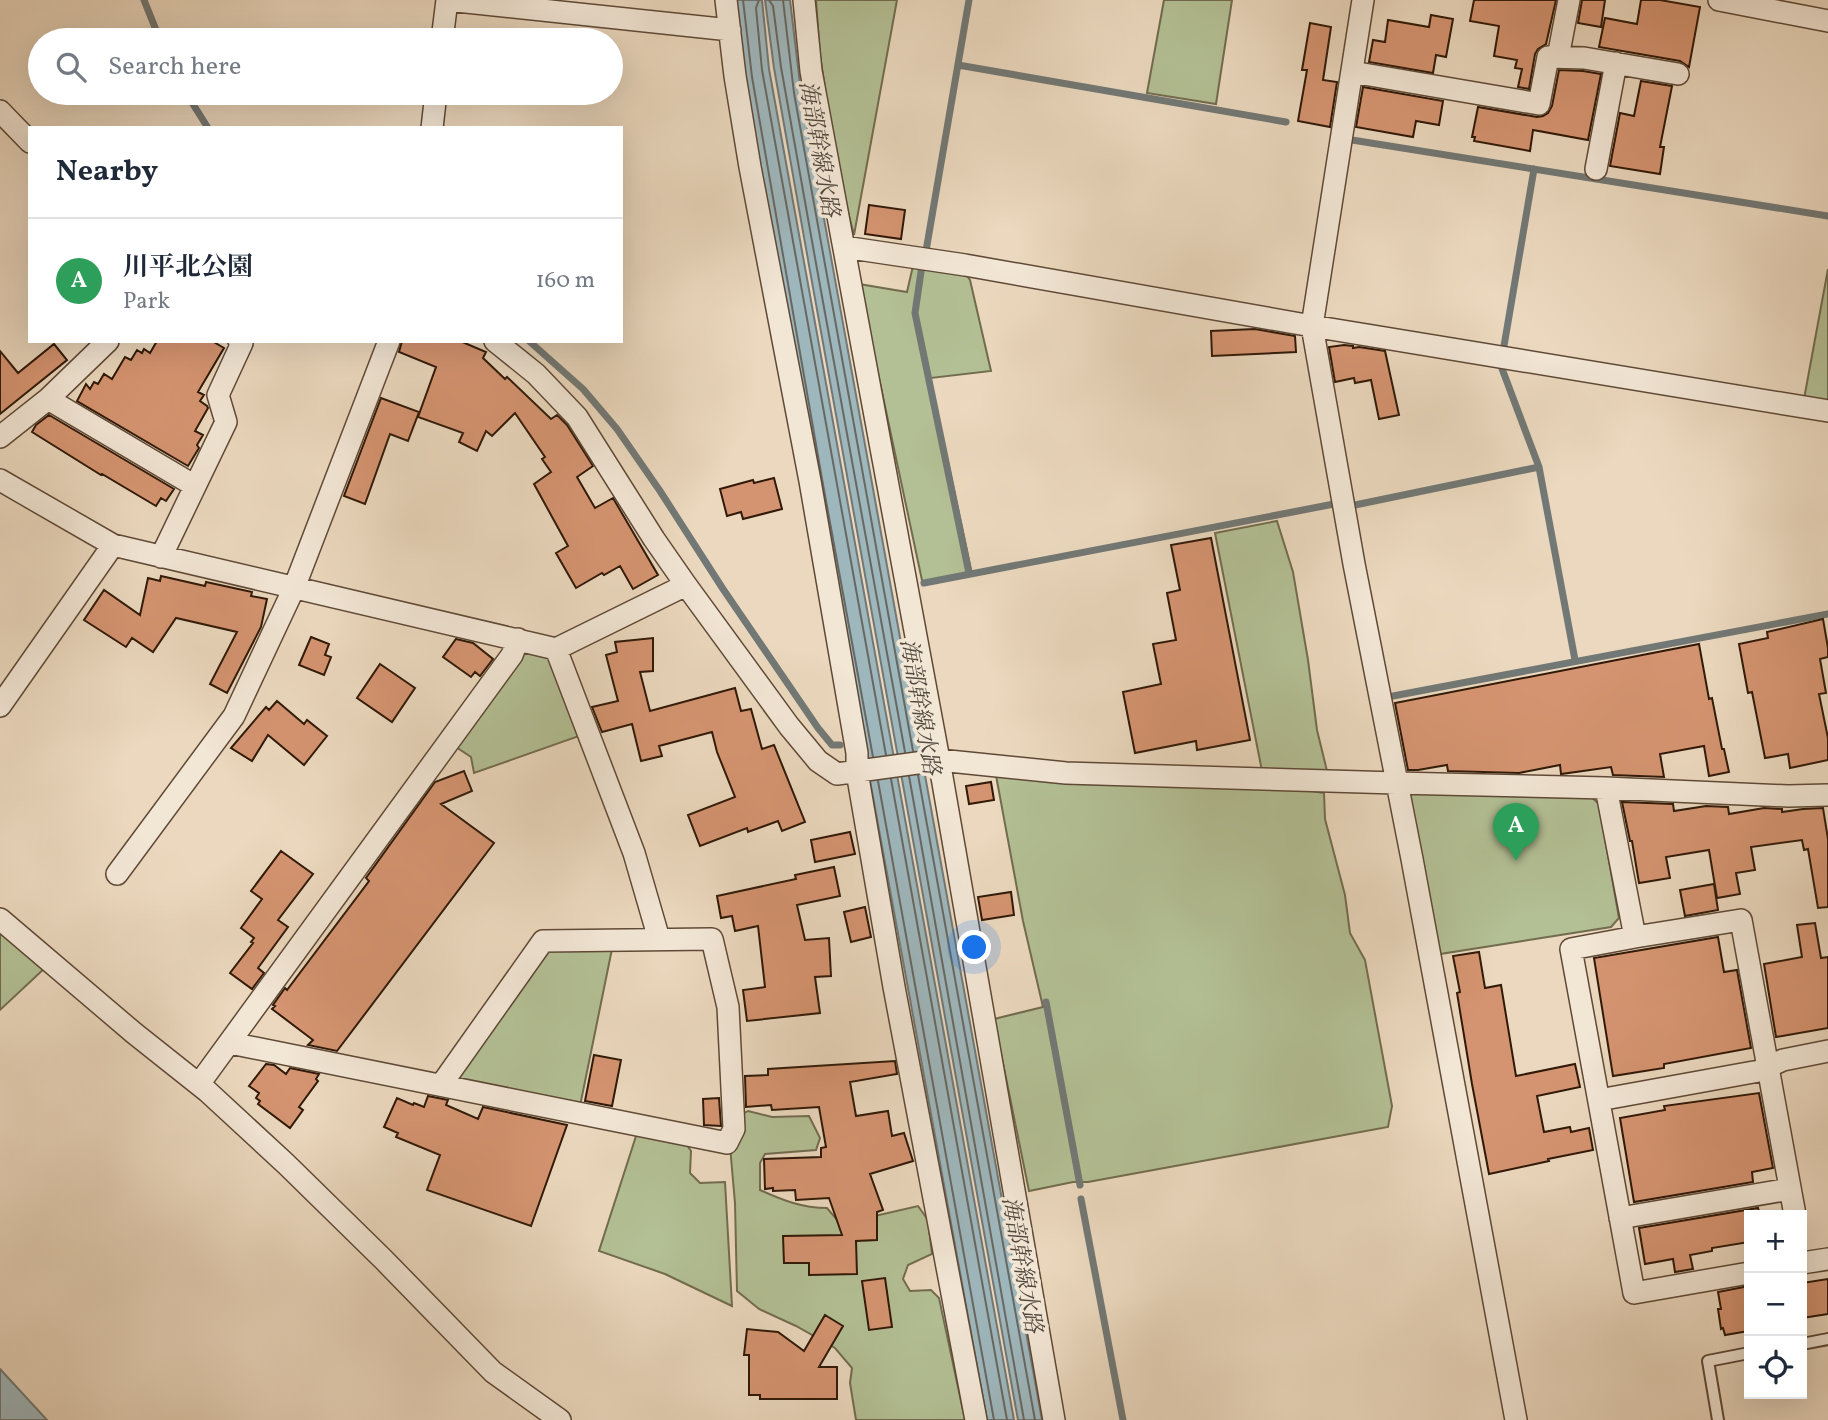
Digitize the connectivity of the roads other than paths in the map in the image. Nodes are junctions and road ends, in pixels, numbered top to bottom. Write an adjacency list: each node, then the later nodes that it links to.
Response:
1 (447, 0): 8 (street); 9 (street)
2 (726, 0): 9 (street)
3 (804, 0): 19 (street)
4 (1363, 0): 12 (street)
5 (1569, 0): 10 (street)
6 (1720, 0): 7 (street)
7 (1828, 21)
8 (444, 28)
9 (730, 30): 39 (street)
10 (1558, 57): 11 (street); 12 (street)
11 (1616, 63): 13 (street); 18 (street)
12 (1352, 72): 20 (street)
13 (1678, 74)
14 (435, 105): 16 (street)
15 (0, 111): 17 (street)
16 (432, 126)
17 (28, 140)
18 (1596, 169)
19 (844, 247): 20 (street); 38 (street)
20 (1312, 326): 27 (street); 40 (street)
21 (106, 343): 26 (street)
22 (119, 343): 26 (street)
23 (242, 343): 30 (street)
24 (388, 343): 34 (street)
25 (497, 343): 33 (street)
26 (54, 394): 28 (street); 30 (street)
27 (1828, 411)
28 (0, 437)
29 (3, 485): 31 (street)
30 (195, 486): 32 (street)
31 (113, 545): 32 (street); 37 (street)
32 (161, 557): 34 (street)
33 (686, 585): 36 (street); 39 (street)
34 (295, 587): 35 (street); 43 (street)
35 (518, 639): 36 (street); 47 (street)
36 (556, 649): 46 (street)
37 (0, 706)
38 (934, 760): 39 (street); 40 (street); 64 (street)
39 (857, 772): 63 (street)
40 (1396, 783): 41 (street); 65 (street)
41 (1606, 788): 42 (street); 45 (street)
42 (1828, 795)
43 (117, 874)
44 (0, 919): 50 (street)
45 (1634, 937): 49 (street); 52 (street)
46 (659, 939): 51 (street); 51 (street)
47 (230, 1042): 50 (street); 51 (street)
48 (1828, 1051): 49 (street)
49 (1768, 1067): 52 (street); 53 (street)
50 (199, 1084): 62 (street)
51 (440, 1085)
52 (1599, 1100): 55 (street)
53 (1790, 1189): 54 (street); 55 (street)
54 (1794, 1210)
55 (1620, 1218): 58 (street)
56 (1807, 1259): 57 (street)
57 (1828, 1259)
58 (1744, 1274)
59 (1828, 1339): 60 (lane)
60 (1807, 1343)
61 (1744, 1354): 66 (lane)
62 (560, 1420)
63 (976, 1420)
64 (1054, 1420)
65 (1516, 1420)
66 (1718, 1420)

